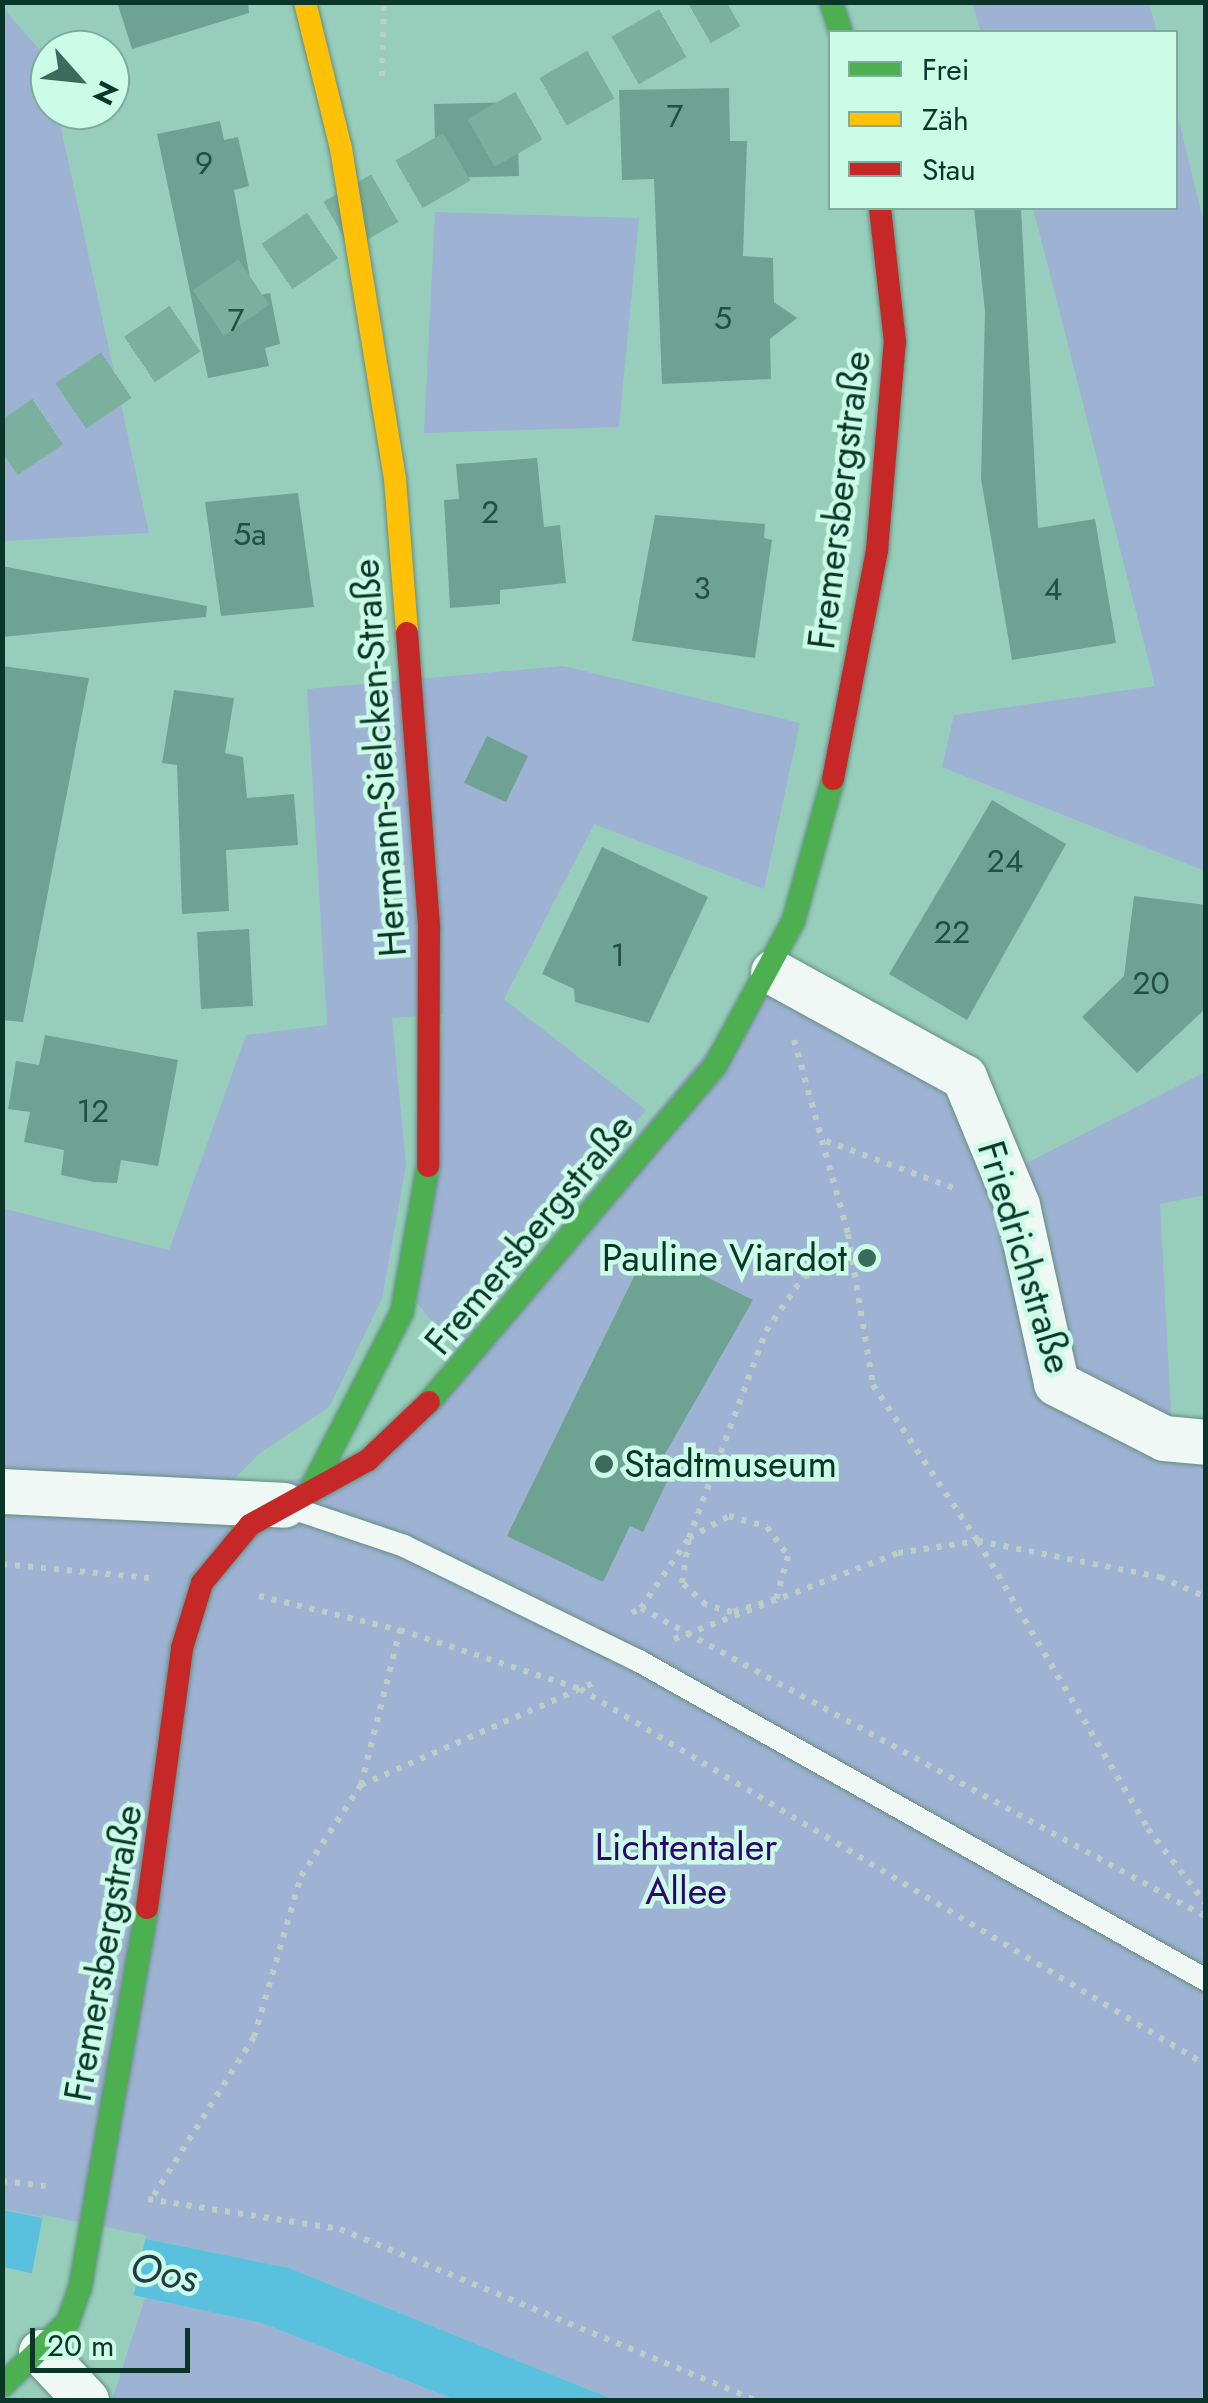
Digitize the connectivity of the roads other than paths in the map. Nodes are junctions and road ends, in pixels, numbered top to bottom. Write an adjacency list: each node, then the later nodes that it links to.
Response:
1 (305, 2): 8 (main road, Hermann-Sielcken-Straße)
2 (832, 2): 3 (main road)
3 (840, 30)
4 (880, 210): 5 (main road, Fremersbergstraße)
5 (773, 972): 6 (street, Friedrichstraße); 8 (main road, Fremersbergstraße)
6 (1206, 1442)
7 (2, 1491): 8 (street)
8 (296, 1499): 9 (lane); 10 (main road, Fremersbergstraße)
9 (1206, 1980)
10 (41, 2352): 11 (main road, Fremersbergstraße); 12 (street)
11 (2, 2386)
12 (86, 2400)

